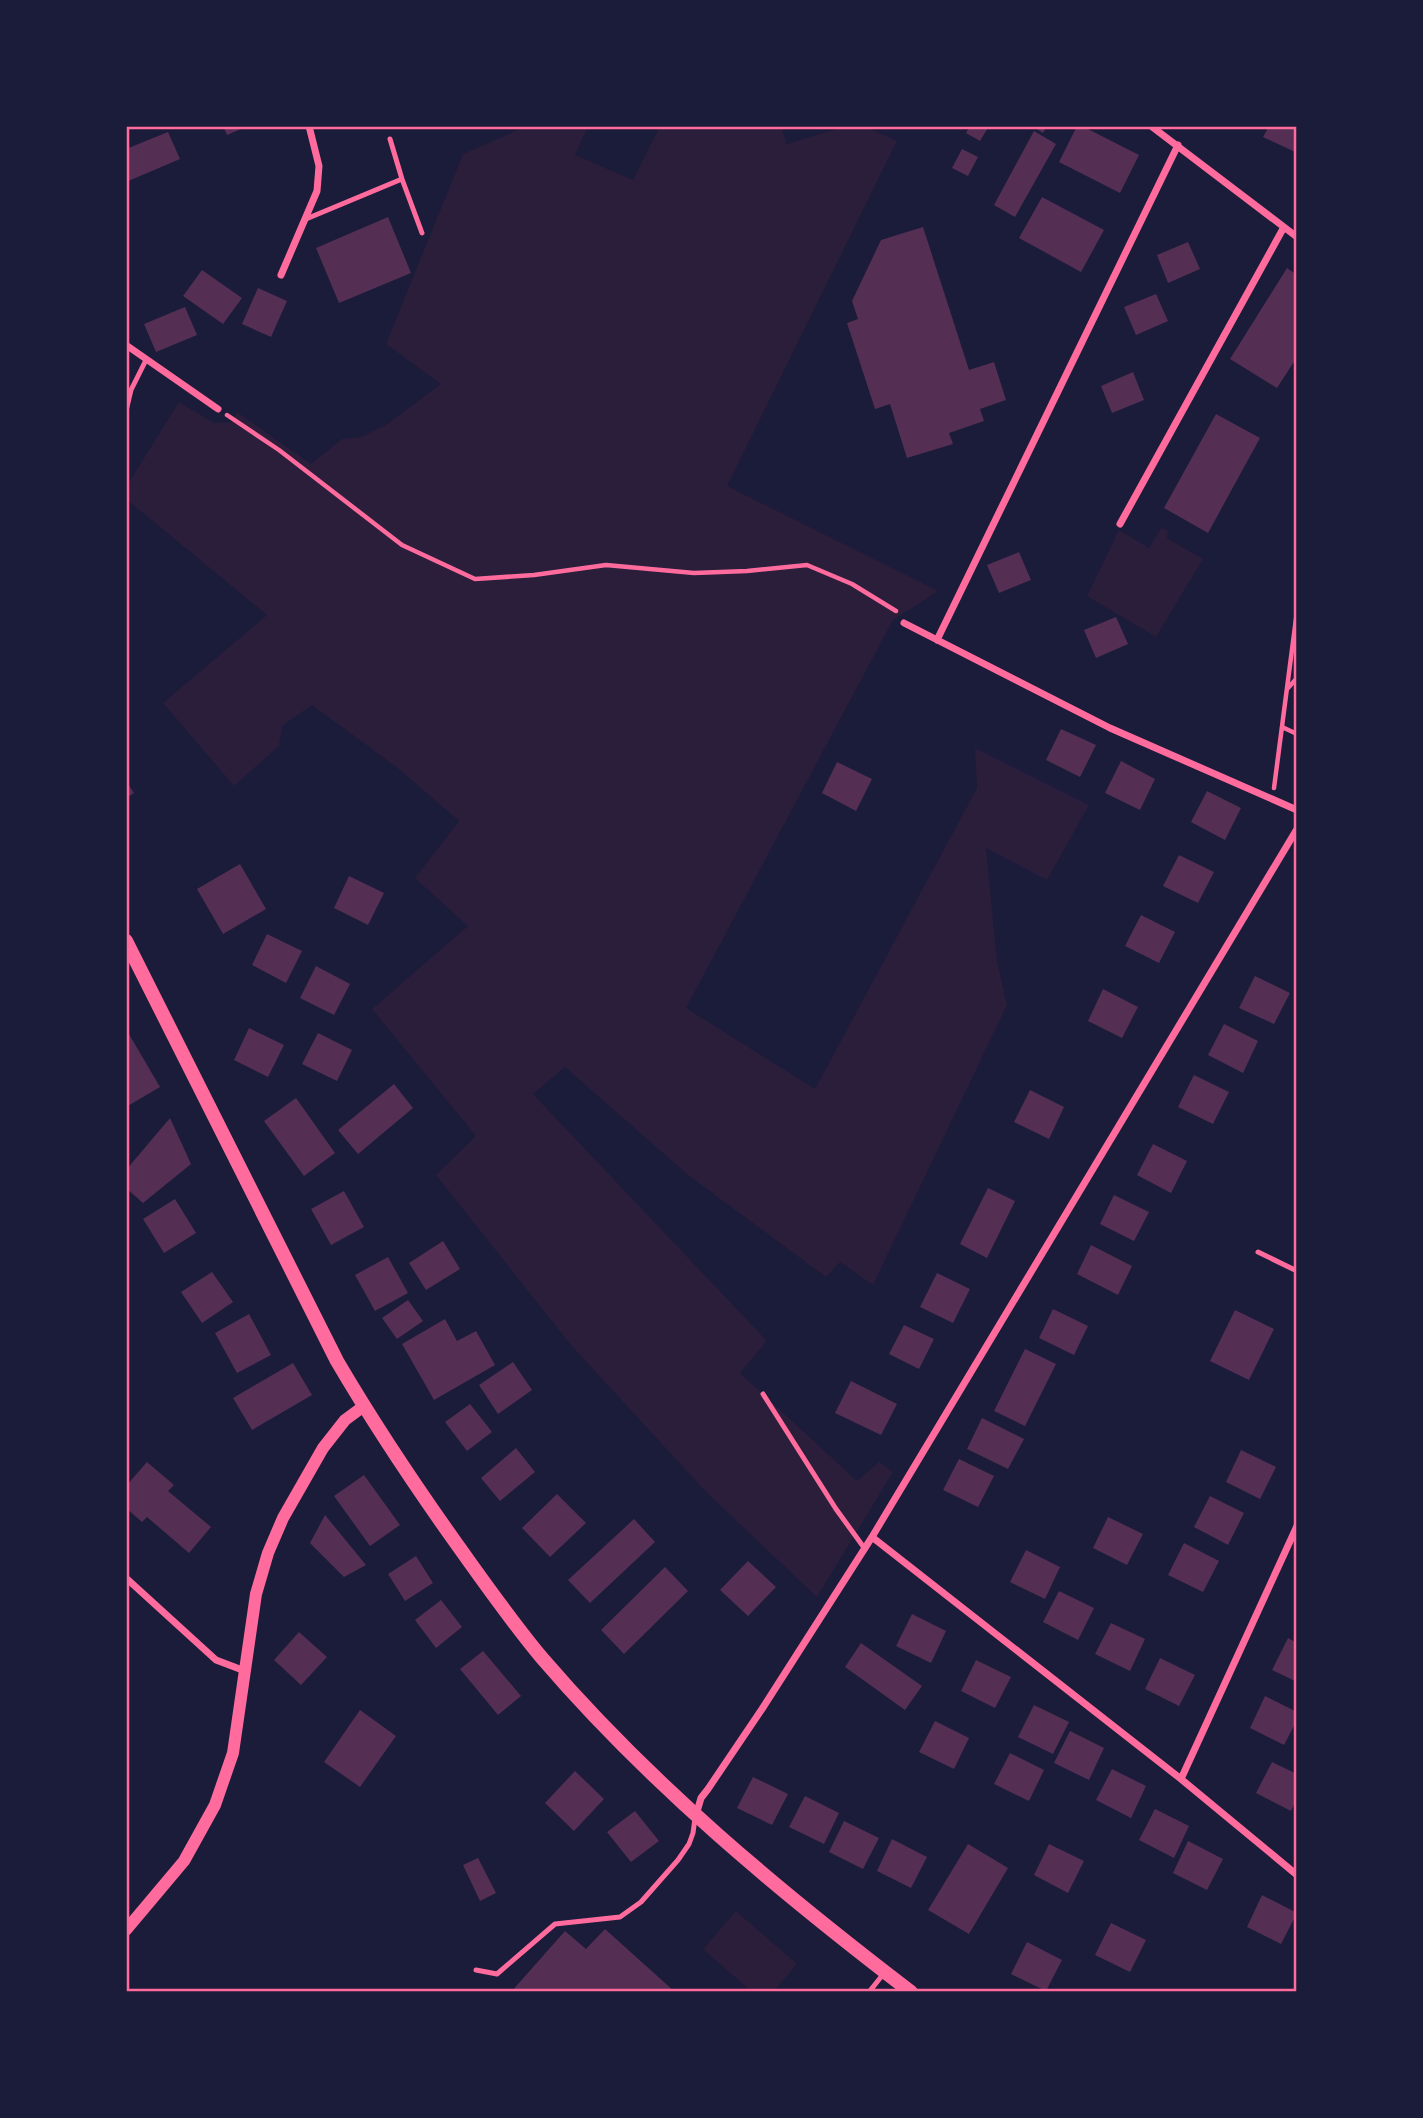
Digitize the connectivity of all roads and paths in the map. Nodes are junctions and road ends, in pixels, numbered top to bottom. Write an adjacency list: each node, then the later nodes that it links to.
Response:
1 (309, 126): 6 (street)
2 (1151, 126): 4 (street)
3 (390, 139): 5 (lane)
4 (1178, 145): 7 (street); 18 (street)
5 (402, 179): 6 (lane); 8 (lane)
6 (306, 219): 10 (street)
7 (1284, 227): 9 (street); 15 (street)
8 (422, 233)
9 (1297, 237)
10 (281, 275)
11 (126, 345): 12 (street)
12 (146, 360): 13 (street); 14 (lane)
13 (218, 409): 17 (path)
14 (126, 411)
15 (1120, 524)
16 (1297, 611): 20 (path)
17 (904, 623): 18 (street)
18 (937, 640): 24 (street)
19 (1297, 678): 20 (path)
20 (1287, 688): 21 (path)
21 (1282, 727): 22 (path); 23 (path)
22 (1297, 734)
23 (1271, 793)
24 (1297, 810)
25 (1297, 829): 32 (street)
26 (126, 941): 30 (main road)
27 (1258, 1252): 28 (lane)
28 (1297, 1271)
29 (763, 1394): 33 (lane)
30 (364, 1406): 35 (street); 37 (main road)
31 (1297, 1526): 36 (street)
32 (872, 1537): 33 (street); 36 (street)
33 (864, 1549): 37 (street)
34 (126, 1578): 35 (street)
35 (245, 1671): 39 (street)
36 (1181, 1779): 38 (street)
37 (695, 1815): 40 (lane); 41 (main road)
38 (1297, 1875)
39 (126, 1930)
40 (476, 1970)
41 (885, 1972): 42 (lane); 43 (main road)
42 (869, 1992)
43 (911, 1992)

